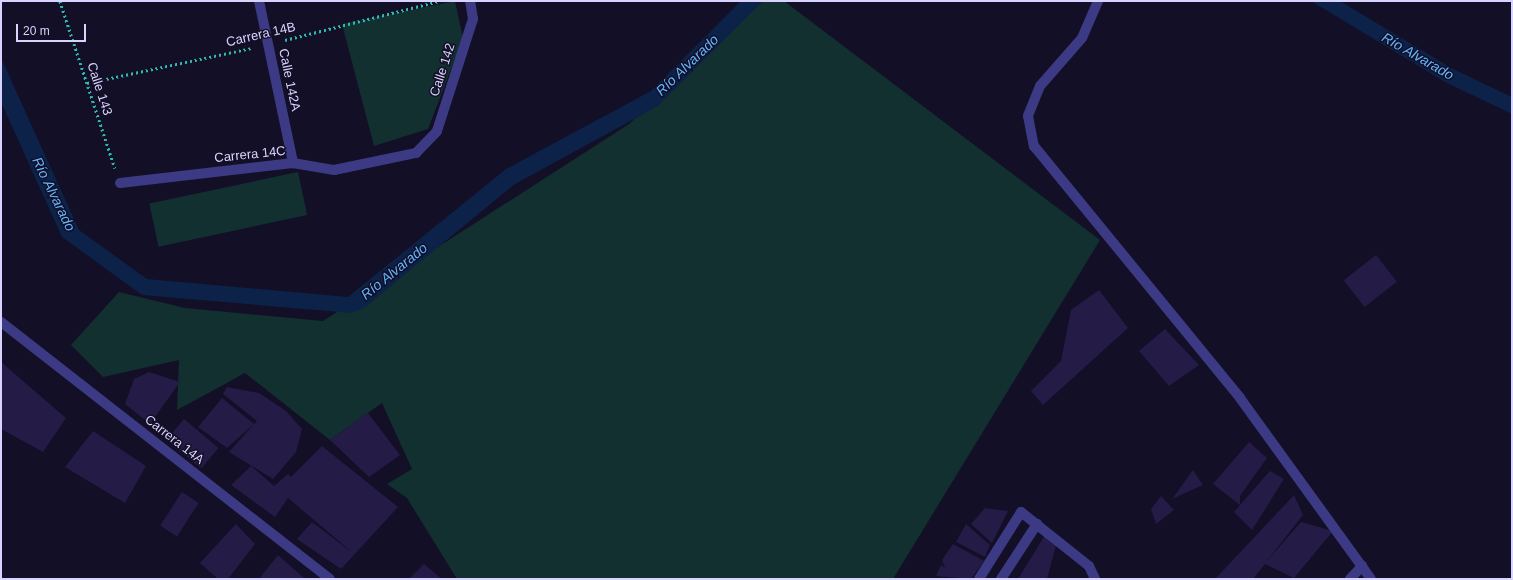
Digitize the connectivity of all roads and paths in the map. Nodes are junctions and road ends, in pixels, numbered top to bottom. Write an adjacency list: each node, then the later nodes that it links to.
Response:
1 (60, 1): 7 (path, Calle 143)
2 (259, 1): 6 (street, Calle 142A)
3 (439, 1): 6 (path, Carrera 14B)
4 (470, 1): 8 (street, Calle 142)
5 (1098, 1): 13 (street)
6 (268, 44): 7 (path, Carrera 14B); 9 (street, Calle 142A)
7 (87, 83): 10 (path, Calle 143)
8 (427, 145): 9 (street, Carrera 14C)
9 (293, 164): 10 (street, Carrera 14C)
10 (120, 183)
11 (1, 322): 14 (street, Carrera 14A)
12 (1037, 524): 15 (street); 16 (street); 17 (street)
13 (1362, 566): 18 (street); 19 (street)
14 (330, 579)
15 (979, 579)
16 (1001, 579)
17 (1095, 579)
18 (1350, 579)
19 (1371, 579)

